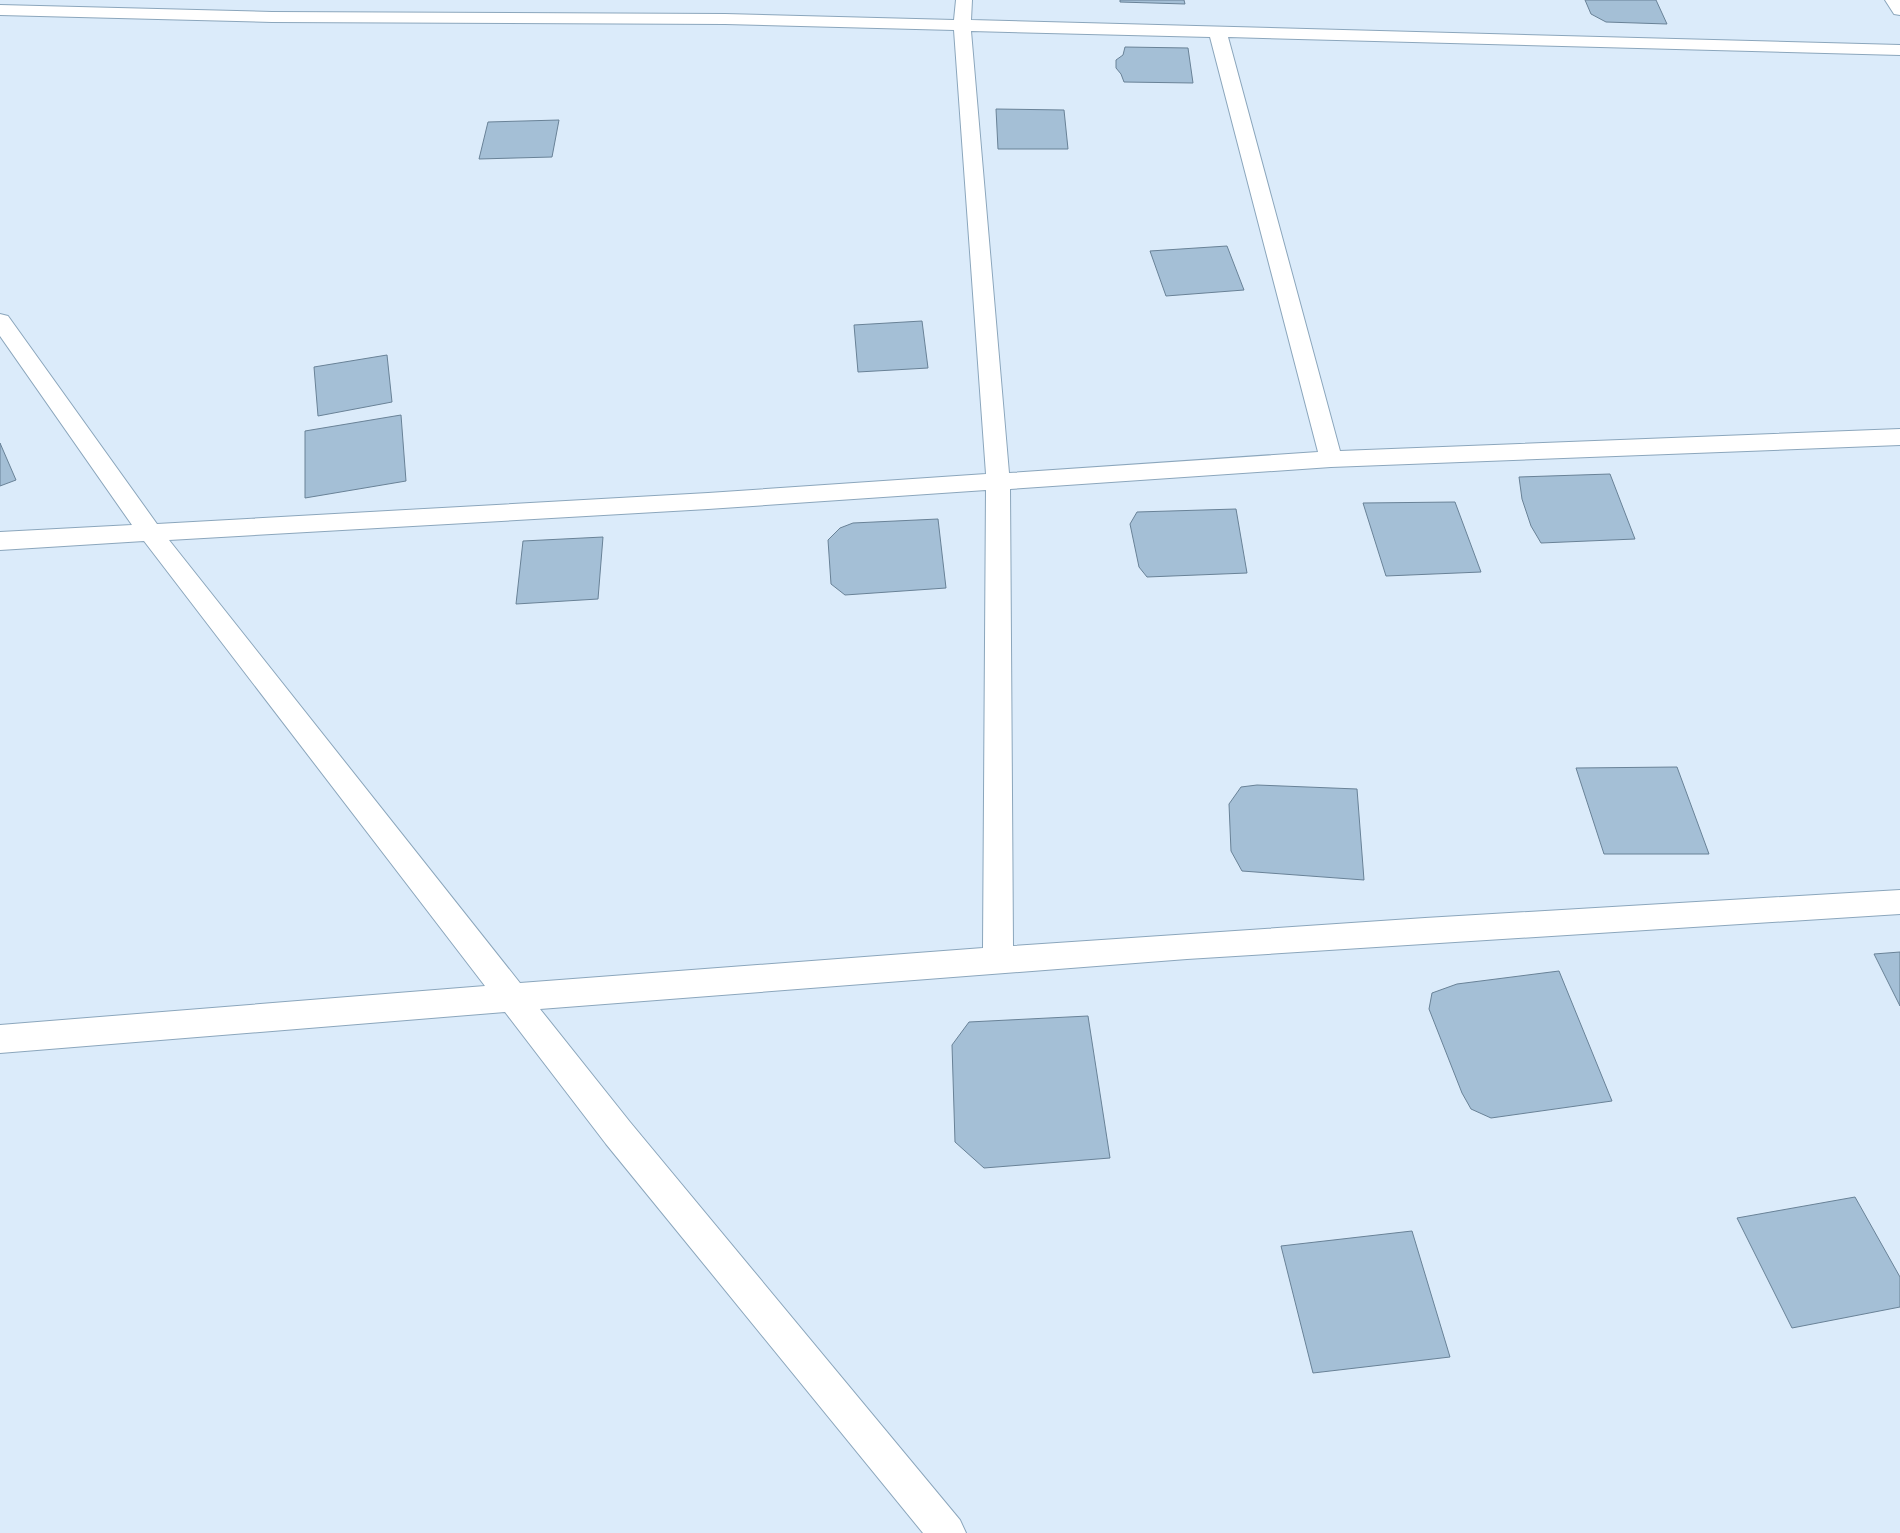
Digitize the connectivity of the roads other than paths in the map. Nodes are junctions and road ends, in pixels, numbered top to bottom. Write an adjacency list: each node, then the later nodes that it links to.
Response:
1 (964, 0): 5 (street)
2 (1893, 0): 4 (street)
3 (8, 7): 5 (street)
4 (1900, 10)
5 (962, 26): 6 (street); 11 (street)
6 (1218, 33): 7 (street); 10 (street)
7 (1900, 50)
8 (0, 322): 12 (street)
9 (1900, 437): 10 (street)
10 (1331, 459): 11 (street)
11 (998, 482): 12 (street); 15 (street)
12 (150, 532): 13 (street); 16 (street)
13 (0, 541)
14 (1900, 902): 15 (street)
15 (998, 962): 16 (street)
16 (512, 997): 17 (street); 18 (street)
17 (0, 1039)
18 (947, 1533)

